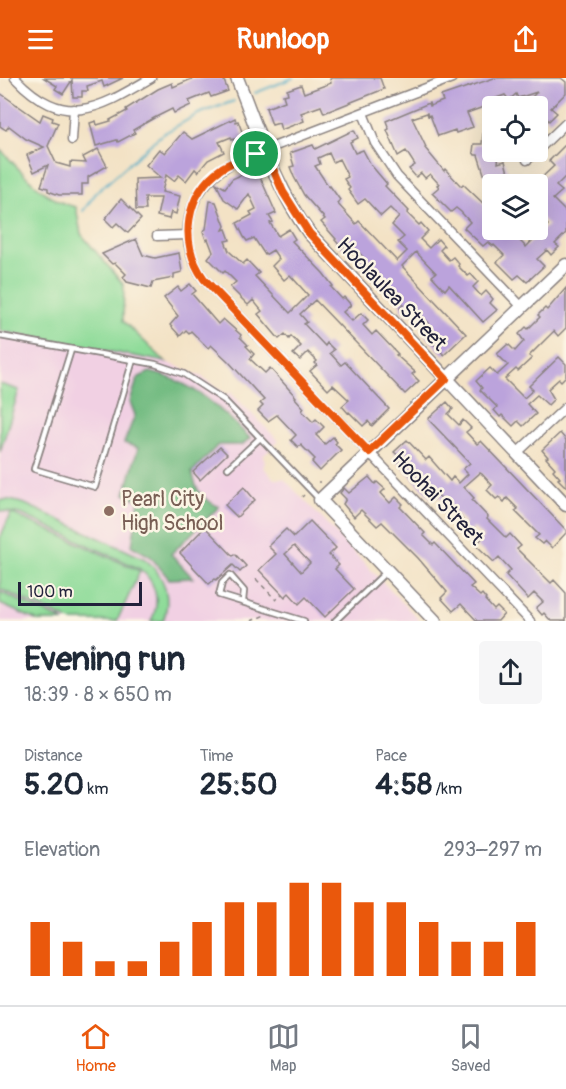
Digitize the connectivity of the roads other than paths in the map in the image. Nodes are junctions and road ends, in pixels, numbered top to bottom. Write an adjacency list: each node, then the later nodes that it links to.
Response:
1 (15, 78): 5 (street)
2 (151, 78): 5 (street)
3 (237, 78): 10 (street, Hoolaulea Street)
4 (452, 78): 6 (street, Hoohai Street)
5 (74, 109): 8 (street)
6 (363, 112): 10 (street, Hoohai Street); 14 (street)
7 (566, 123): 9 (street)
8 (72, 140)
9 (548, 140)
10 (265, 150): 11 (street, Hoohai Street); 18 (street, Hoolaulea Street)
11 (188, 235): 12 (street); 21 (street, Hoohai Street)
12 (157, 236)
13 (566, 265): 14 (street)
14 (522, 307): 18 (street)
15 (0, 336): 16 (lane)
16 (71, 350): 17 (lane); 17 (lane)
17 (134, 360): 20 (lane)
18 (446, 379): 21 (street); 22 (street, Hoolaulea Street)
19 (566, 407): 22 (street)
20 (260, 438): 23 (lane); 24 (lane)
21 (369, 452): 24 (street); 31 (street, Hoohai Street)
22 (517, 453): 25 (street, Hoolaulea Street)
23 (228, 468)
24 (320, 500): 26 (street)
25 (566, 505)
26 (388, 571): 29 (lane); 30 (street)
27 (243, 601): 27 (lane); 28 (lane)
28 (304, 621)
29 (335, 621)
30 (435, 621)
31 (530, 621)

